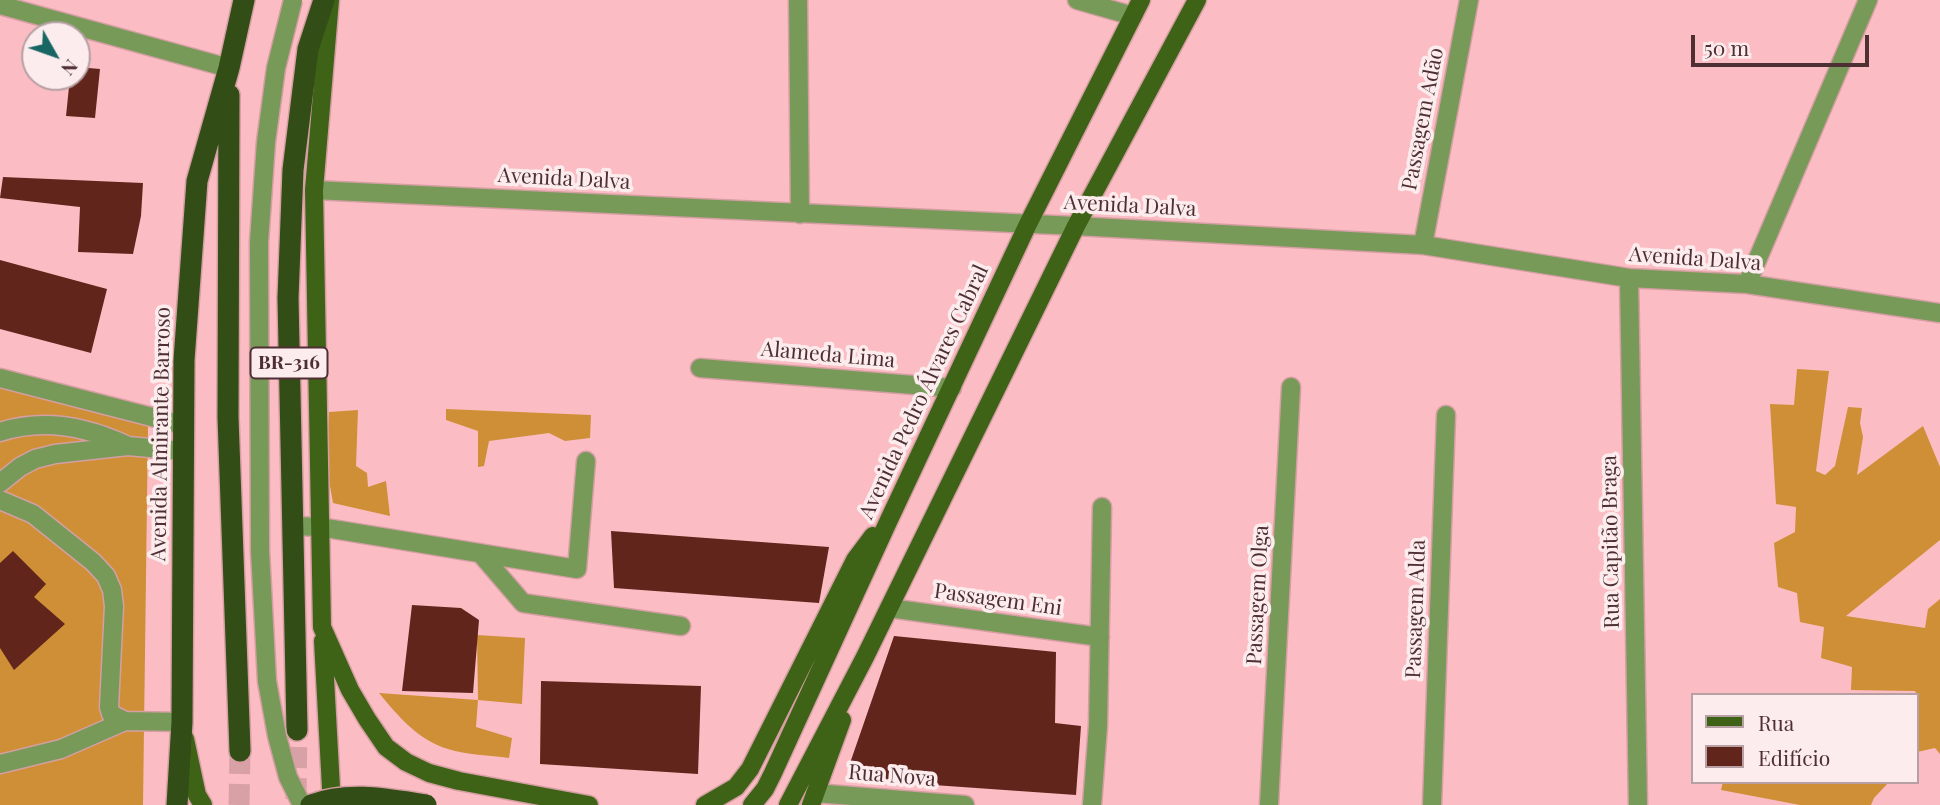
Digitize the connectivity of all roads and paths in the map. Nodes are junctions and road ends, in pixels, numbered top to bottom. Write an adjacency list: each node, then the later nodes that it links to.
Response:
1 (244, 0): 12 (highway, Avenida Almirante Barroso / BR-316)
2 (293, 0): 51 (street, bridge)
3 (324, 0): 35 (highway, BR-316)
4 (331, 0): 13 (main road)
5 (799, 0): 14 (street)
6 (1077, 0): 11 (street)
7 (1197, 0): 16 (main road)
8 (1469, 0): 17 (street, Passagem Adão)
9 (1868, 0): 19 (street)
10 (0, 5): 12 (street)
11 (1137, 8): 15 (main road, Avenida Pedro Álvares Cabral)
12 (229, 68): 26 (highway, Avenida Almirante Barroso / BR-316); 46 (highway, Avenida Almirante Barroso / BR-316)
13 (314, 190): 14 (street, Avenida Dalva); 36 (main road)
14 (800, 214): 15 (street, Avenida Dalva)
15 (1028, 224): 16 (street, Avenida Dalva); 24 (main road, Avenida Pedro Álvares Cabral)
16 (1076, 226): 17 (street, Avenida Dalva); 38 (main road)
17 (1423, 245): 18 (street, Avenida Dalva)
18 (1629, 278): 19 (street, Avenida Dalva); 63 (street, Rua Capitão Braga)
19 (1747, 284): 20 (street, Avenida Dalva)
20 (1940, 313)
21 (700, 368): 24 (street, Alameda Lima)
22 (0, 378): 26 (street)
23 (1292, 387): 61 (street, Passagem Olga)
24 (952, 388): 34 (main road, Avenida Pedro Álvares Cabral)
25 (1446, 415): 62 (street, Passagem Alda)
26 (183, 425): 29 (highway, Avenida Almirante Barroso / BR-316)
27 (0, 432): 28 (street)
28 (128, 446): 29 (street); 31 (street)
29 (183, 451): 44 (highway, Avenida Almirante Barroso / BR-316)
30 (586, 461): 37 (street)
31 (0, 482)
32 (0, 500): 43 (street)
33 (1102, 507): 41 (street)
34 (888, 522): 56 (main road); 57 (main road, Avenida Pedro Álvares Cabral)
35 (293, 526): 36 (street); 45 (highway, BR-316)
36 (320, 527): 37 (street); 40 (main road)
37 (480, 554): 39 (street)
38 (889, 608): 41 (street, Passagem Eni); 42 (main road)
39 (681, 626)
40 (322, 627): 53 (main road); 55 (main road)
41 (1100, 637): 60 (street)
42 (865, 657): 48 (main road); 58 (main road)
43 (131, 721): 44 (street); 47 (street)
44 (182, 722): 49 (highway, Avenida Almirante Barroso / BR-316); 50 (main road)
45 (296, 730)
46 (240, 751)
47 (0, 764)
48 (813, 799): 59 (street, Rua Nova)
49 (177, 805)
50 (203, 805)
51 (302, 805)
52 (310, 805): 54 (highway, bridge)
53 (338, 805)
54 (426, 805)
55 (589, 805)
56 (705, 805)
57 (752, 805)
58 (788, 805)
59 (965, 805)
60 (1093, 805)
61 (1269, 805)
62 (1432, 805)
63 (1638, 805)

